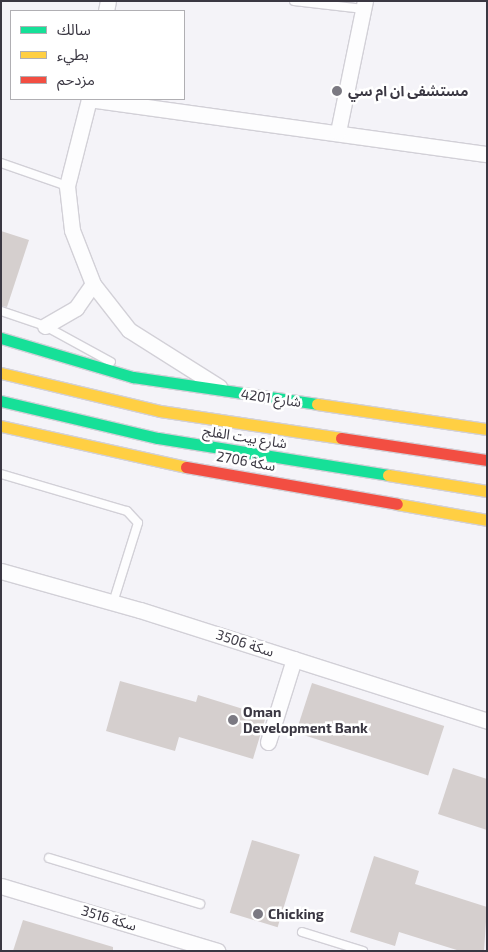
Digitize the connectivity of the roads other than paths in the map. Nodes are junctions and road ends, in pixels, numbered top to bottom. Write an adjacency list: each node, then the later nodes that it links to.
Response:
1 (294, 1): 2 (lane)
2 (364, 5): 5 (street)
3 (89, 100): 8 (street, شارع 4201)
4 (97, 100): 5 (street)
5 (338, 132): 6 (street)
6 (487, 154)
7 (1, 164): 8 (lane)
8 (67, 186): 9 (street, شارع 4201)
9 (93, 284): 11 (street); 15 (street, شارع 4201)
10 (1, 311): 11 (lane)
11 (45, 326): 14 (lane)
12 (1, 338): 14 (street)
13 (1, 373): 21 (street, شارع بيت الفلج)
14 (133, 377): 15 (street)
15 (226, 392): 18 (street, شارع 4201)
16 (1, 401): 23 (street, شارع بيت الفلج)
17 (1, 426): 19 (street, سكة 2706)
18 (487, 429)
19 (17, 430): 20 (lane); 24 (street, سكة 2706)
20 (1, 432)
21 (487, 460)
22 (1, 474): 26 (lane)
23 (487, 491)
24 (487, 520)
25 (1, 571): 26 (street, سكة 3506)
26 (113, 603): 27 (street, سكة 3506)
27 (294, 659): 28 (street, سكة 3506); 29 (street)
28 (487, 721)
29 (268, 742)
30 (49, 858): 32 (lane)
31 (1, 886): 34 (street, سكة 3516)
32 (200, 904)
33 (302, 932): 35 (lane)
34 (217, 951)
35 (363, 951)

